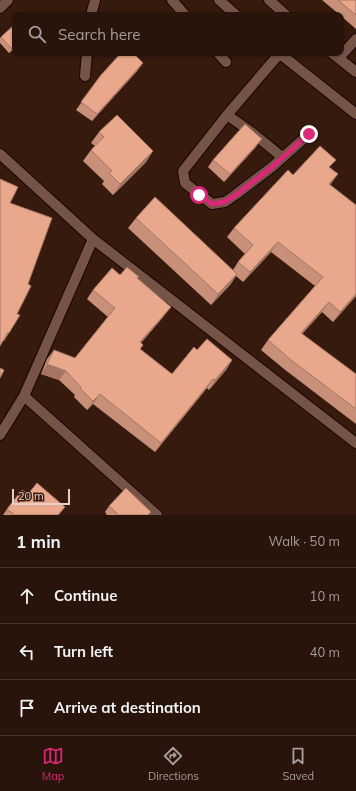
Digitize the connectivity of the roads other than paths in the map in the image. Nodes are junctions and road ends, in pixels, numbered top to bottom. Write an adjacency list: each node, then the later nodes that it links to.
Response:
1 (8, 0): 6 (street)
2 (95, 0): 7 (street)
3 (172, 0): 8 (street)
4 (219, 0): 9 (street)
5 (269, 0): 10 (street)
6 (0, 8)
7 (92, 12)
8 (182, 12)
9 (233, 12)
10 (283, 12)
11 (356, 38): 12 (street)
12 (344, 49)
13 (87, 56): 20 (street)
14 (221, 56): 18 (street)
15 (277, 56): 22 (street)
16 (284, 56): 21 (street)
17 (336, 56): 19 (street)
18 (226, 62)
19 (356, 72)
20 (85, 76)
21 (356, 114)
22 (227, 115): 25 (street); 25 (street)
23 (309, 134): 25 (street)
24 (0, 154): 26 (street)
25 (282, 157)
26 (93, 239): 27 (street); 29 (street)
27 (24, 396): 28 (street); 30 (street)
28 (0, 435)
29 (356, 443)
30 (157, 515)

